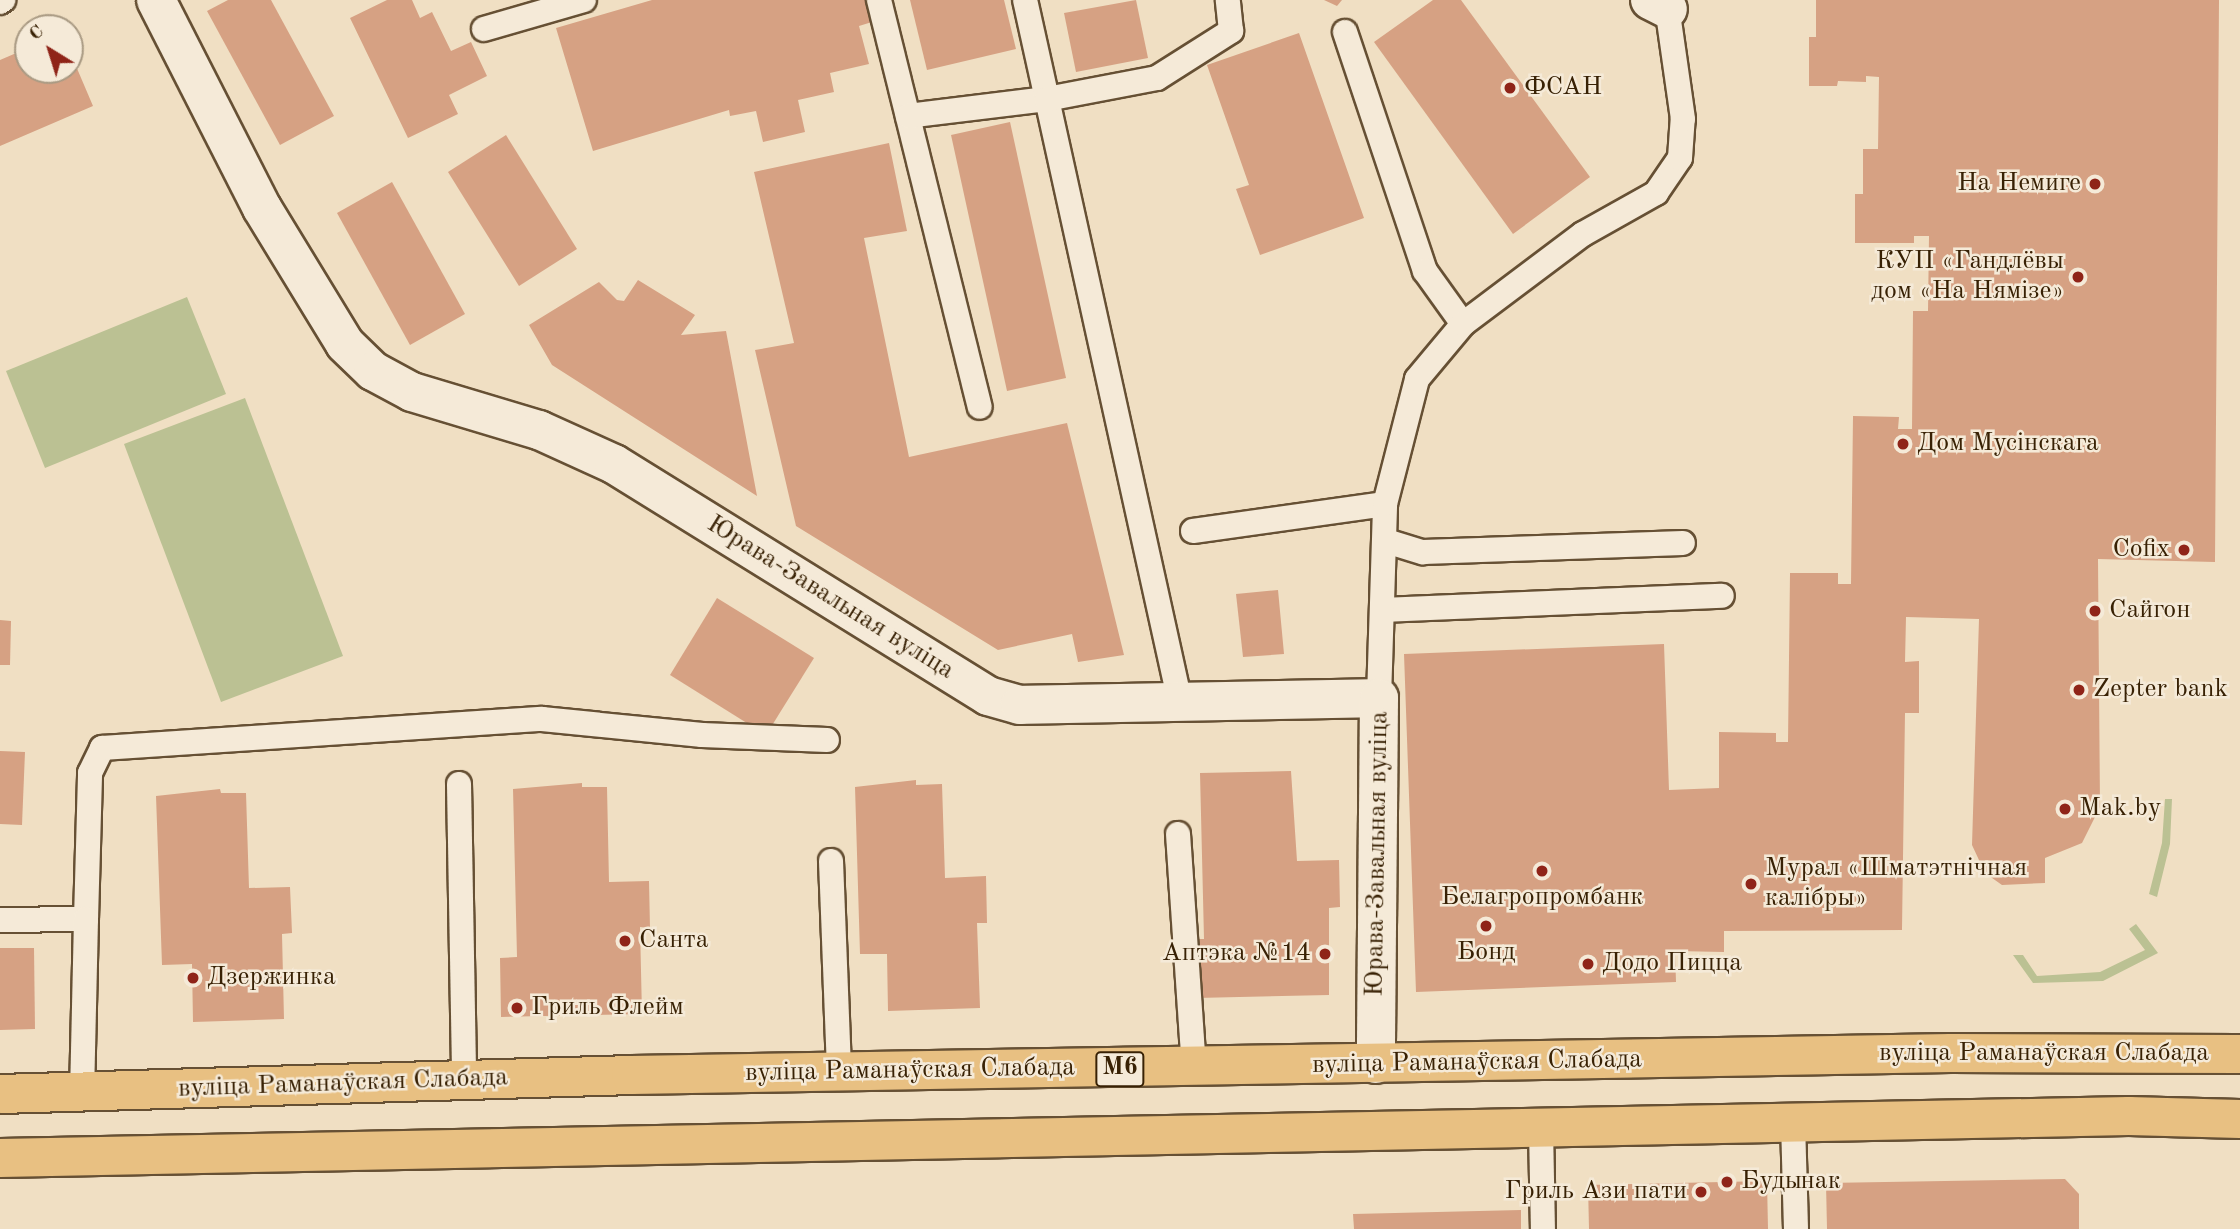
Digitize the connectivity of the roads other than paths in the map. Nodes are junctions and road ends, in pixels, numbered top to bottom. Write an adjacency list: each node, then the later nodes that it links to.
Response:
1 (156, 0): 20 (street, Юрава-Завальная вуліца)
2 (584, 0): 7 (lane)
3 (878, 0): 10 (lane)
4 (1025, 0): 9 (lane)
5 (1228, 0): 9 (lane)
6 (1662, 3): 11 (lane)
7 (484, 29)
8 (1345, 32): 11 (lane)
9 (1047, 99): 10 (lane); 20 (lane)
10 (908, 117): 12 (lane)
11 (1463, 324): 13 (lane)
12 (980, 407)
13 (1385, 504): 14 (lane); 15 (lane)
14 (1193, 531)
15 (1386, 541): 16 (lane); 18 (lane)
16 (1683, 543)
17 (1722, 596): 18 (lane)
18 (1382, 610): 19 (lane)
19 (1379, 698): 20 (street, Юрава-Завальная вуліца); 28 (street, Юрава-Завальная вуліца)
20 (1180, 702)
21 (827, 740): 25 (lane)
22 (459, 784): 31 (lane)
23 (1178, 834): 29 (lane)
24 (831, 861): 30 (lane)
25 (86, 919): 26 (lane); 32 (lane)
26 (0, 920)
27 (2240, 1054): 28 (main road, вуліца Раманаўская Слабада / М6)
28 (1376, 1064): 29 (main road, вуліца Раманаўская Слабада / М6)
29 (1194, 1068): 30 (main road, вуліца Раманаўская Слабада / М6)
30 (839, 1072): 31 (main road, вуліца Раманаўская Слабада / М6)
31 (464, 1080): 32 (main road, вуліца Раманаўская Слабада / М6)
32 (82, 1093): 33 (main road, вуліца Раманаўская Слабада / М6)
33 (0, 1094)
34 (2240, 1119): 35 (main road)
35 (1793, 1122): 36 (main road); 39 (lane)
36 (1541, 1128): 37 (main road); 38 (lane)
37 (0, 1158)
38 (1543, 1229)
39 (1796, 1229)

